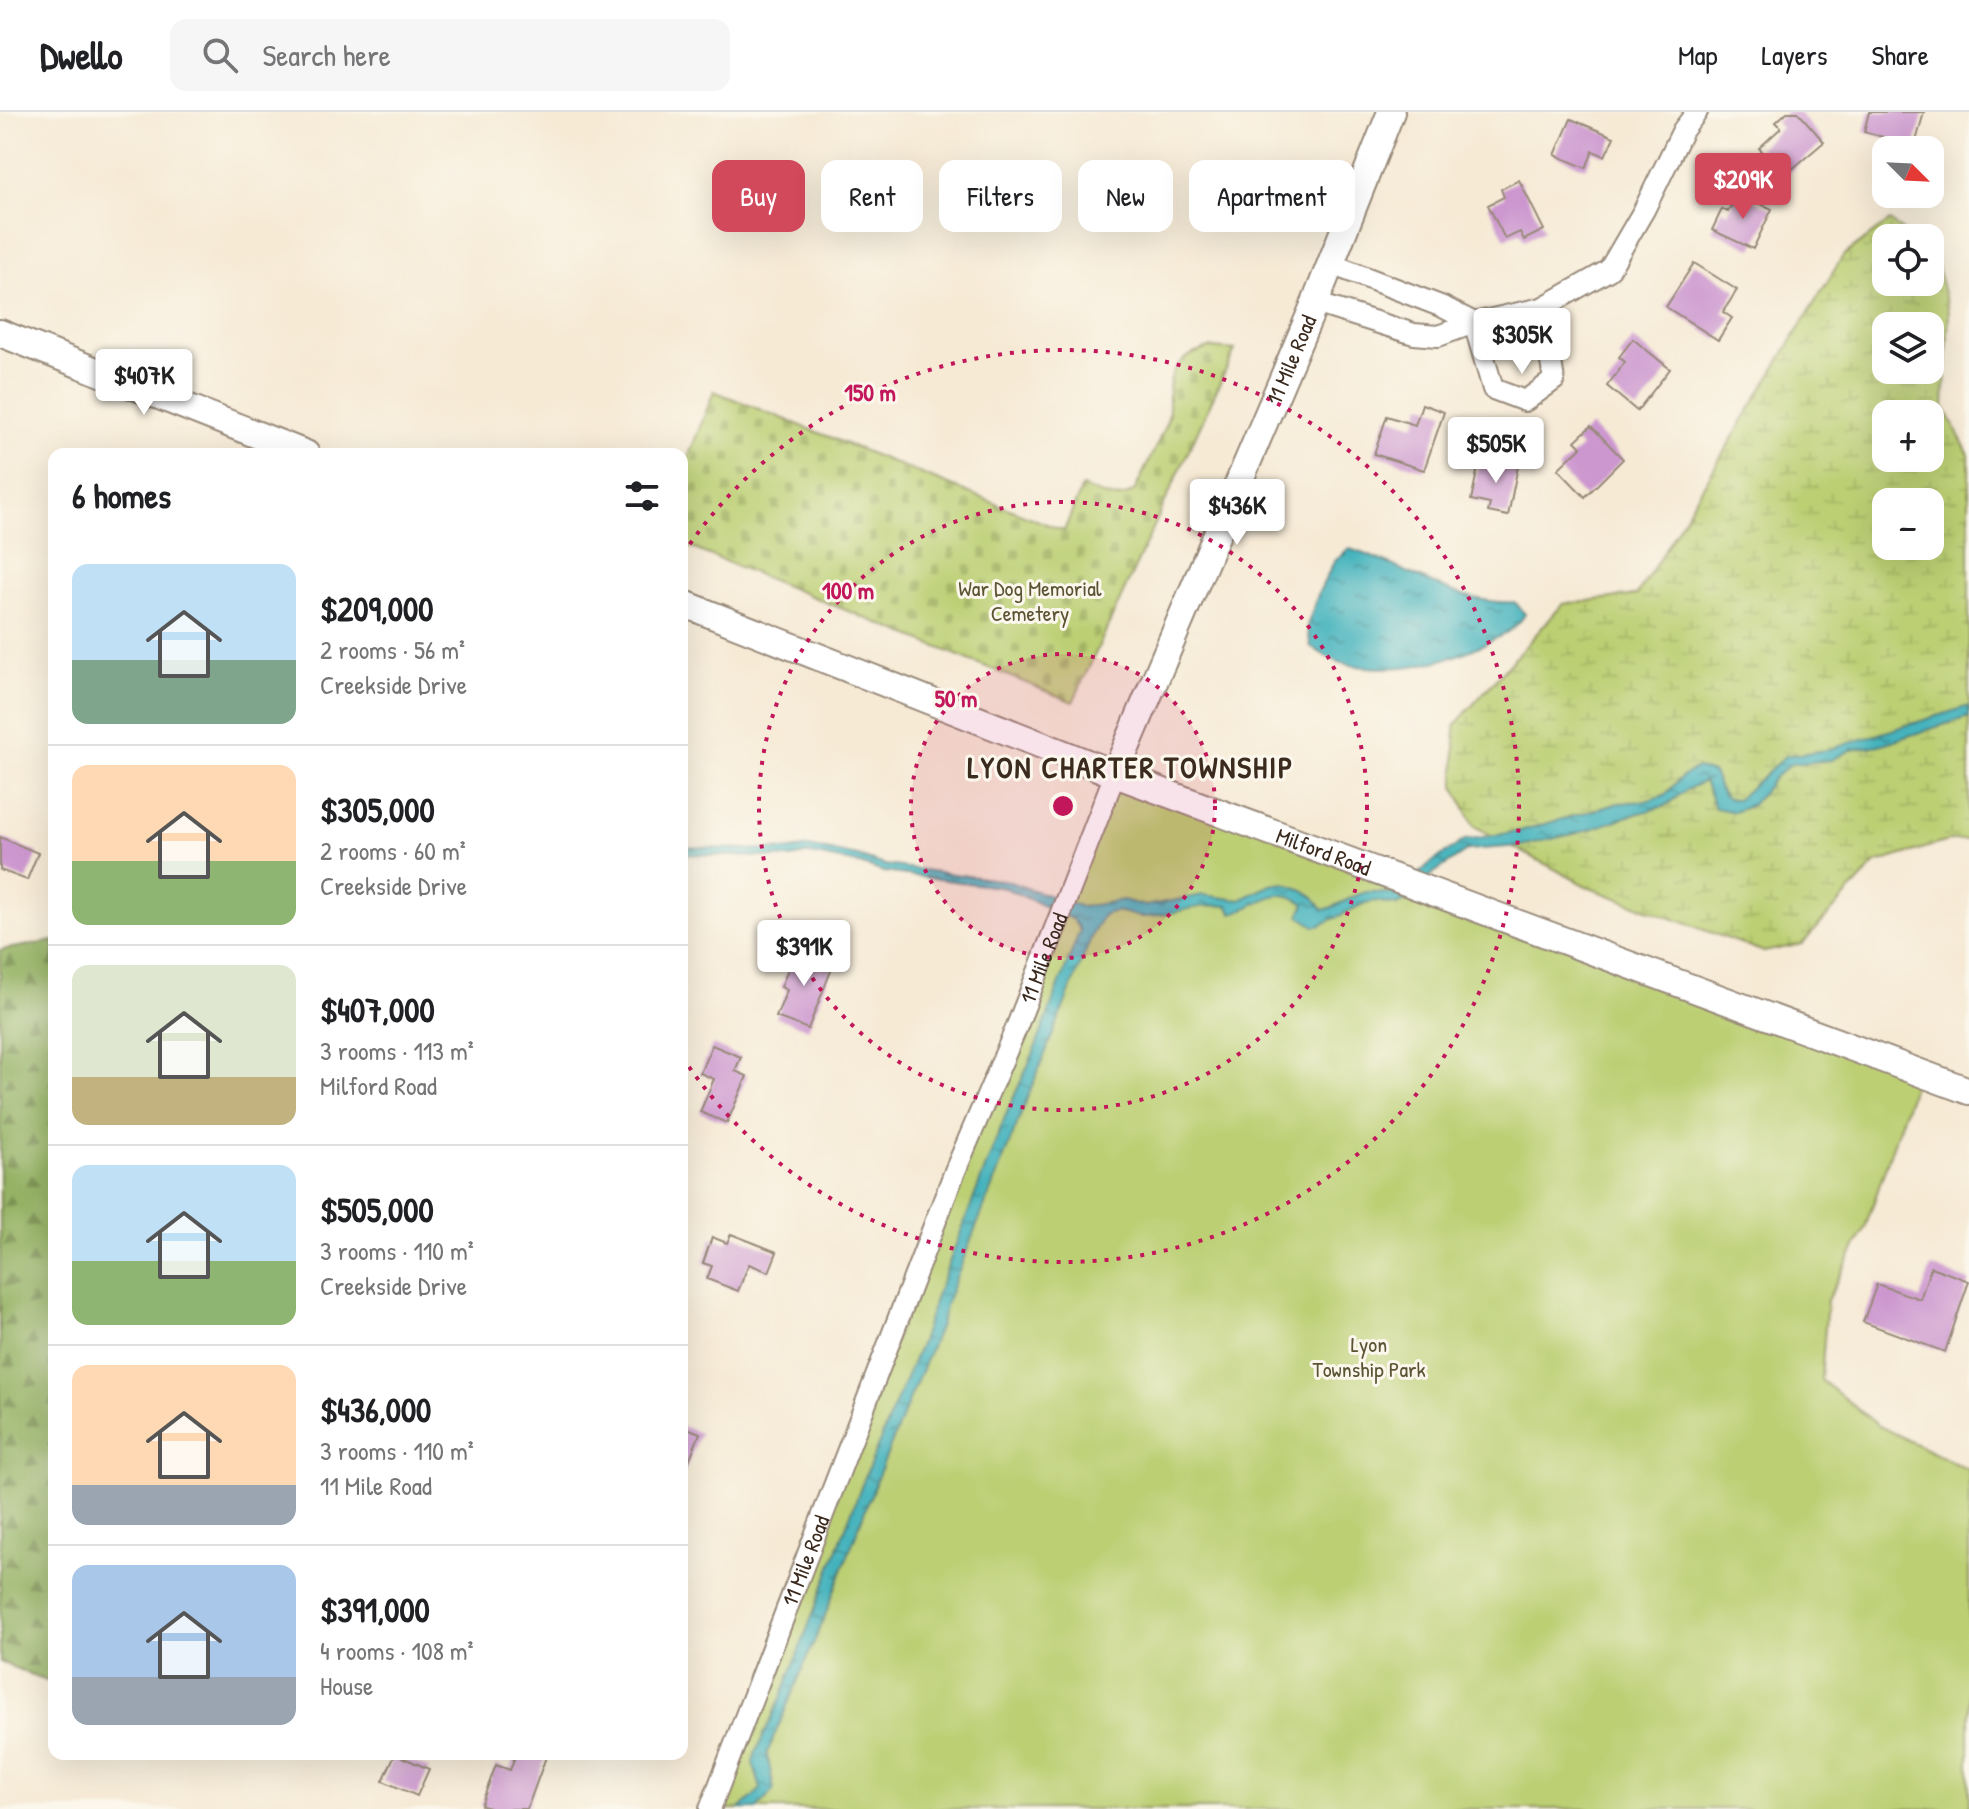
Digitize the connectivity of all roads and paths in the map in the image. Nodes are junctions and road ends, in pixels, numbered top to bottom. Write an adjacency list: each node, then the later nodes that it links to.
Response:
1 (1391, 112): 3 (street, 11 Mile Road)
2 (1697, 112): 5 (street)
3 (1331, 264): 4 (street, 11 Mile Road); 6 (street)
4 (1315, 303): 6 (street); 10 (street, 11 Mile Road)
5 (1542, 308): 6 (street); 6 (street)
6 (1474, 323)
7 (0, 333): 8 (street)
8 (291, 448)
9 (688, 605): 10 (street, Milford Road)
10 (1115, 774): 11 (street, Milford Road); 12 (street, 11 Mile Road)
11 (1964, 1083)
12 (710, 1809)

